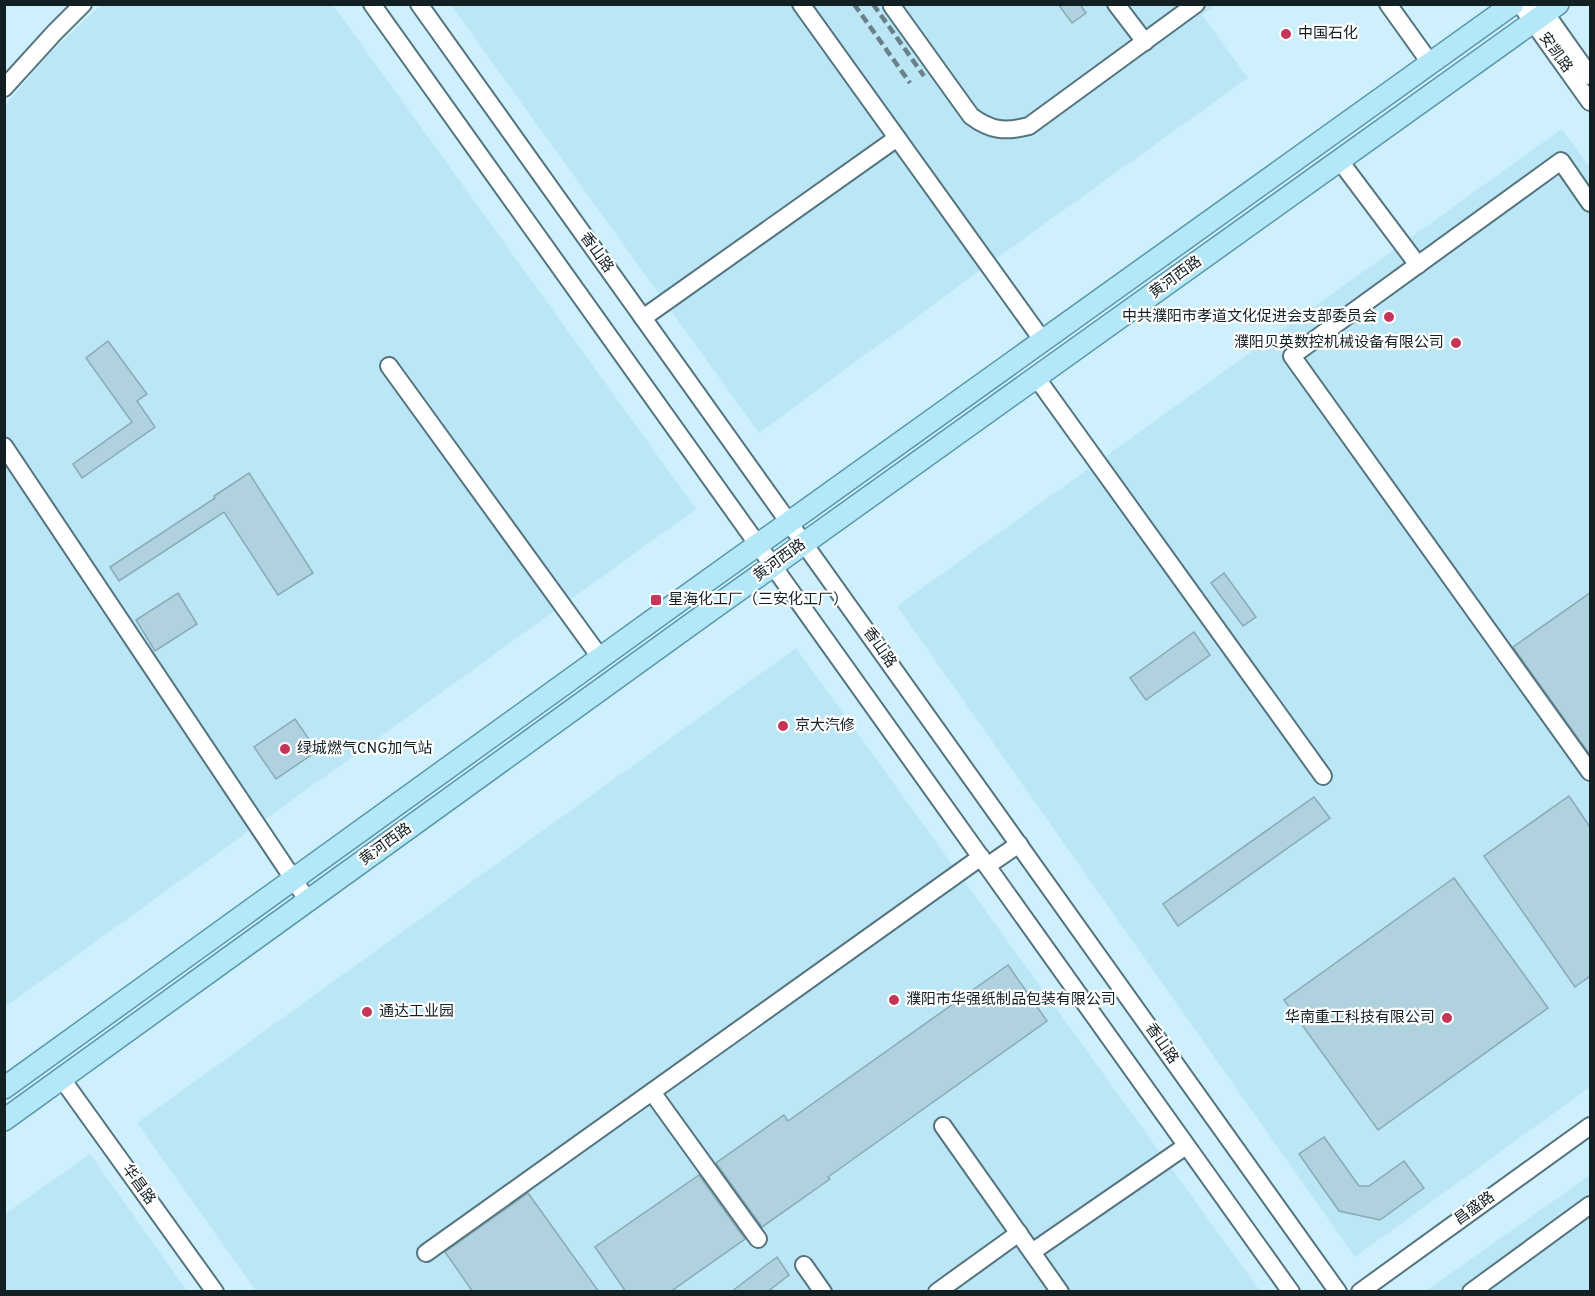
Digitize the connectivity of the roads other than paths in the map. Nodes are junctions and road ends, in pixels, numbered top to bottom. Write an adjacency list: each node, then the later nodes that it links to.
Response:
1 (83, 4): 15 (street)
2 (372, 4): 28 (street)
3 (419, 4): 21 (street, 香山路)
4 (801, 4): 17 (street)
5 (893, 4): 12 (street)
6 (1116, 4): 12 (street)
7 (1196, 4): 12 (street)
8 (1388, 4): 13 (street)
9 (1513, 4): 13 (main road, 黄河西路)
10 (1520, 4): 11 (street, 安凯路)
11 (1544, 11): 14 (street, 安凯路); 16 (street, 安凯路); 18 (main road, 黄河西路)
12 (1144, 42)
13 (1431, 64): 22 (main road, 黄河西路)
14 (1590, 76)
15 (4, 88)
16 (1590, 102)
17 (897, 138): 21 (street); 22 (street)
18 (1340, 161): 20 (street); 24 (main road, 黄河西路)
19 (1590, 202): 20 (street)
20 (1418, 265): 31 (street)
21 (643, 318): 26 (street, 香山路)
22 (1043, 341): 26 (main road, 黄河西路)
23 (389, 366): 30 (street)
24 (1036, 377): 27 (main road, 黄河西路); 32 (street)
25 (4, 446): 35 (street)
26 (789, 522): 27 (street, 香山路); 28 (main road, 黄河西路)
27 (804, 543): 29 (main road, 黄河西路); 33 (street, 香山路)
28 (758, 544): 29 (street); 30 (main road, 黄河西路)
29 (773, 566): 34 (street); 36 (main road, 黄河西路)
30 (600, 657): 35 (main road, 黄河西路)
31 (1590, 772)
32 (1323, 776)
33 (1019, 844): 34 (street); 55 (street, 香山路)
34 (984, 862): 39 (street); 43 (street)
35 (293, 879): 36 (street); 38 (main road, 黄河西路)
36 (308, 901): 37 (main road, 黄河西路)
37 (62, 1079): 40 (main road, 黄河西路); 50 (street, 华昌路)
38 (4, 1088)
39 (652, 1092): 46 (street); 48 (street)
40 (4, 1120)
41 (943, 1126): 45 (street)
42 (1590, 1126): 56 (street, 昌盛路)
43 (1186, 1146): 47 (street); 54 (street)
44 (1590, 1205): 57 (street)
45 (1019, 1233): 47 (street); 52 (street)
46 (759, 1239)
47 (1032, 1252): 53 (street)
48 (426, 1253)
49 (804, 1265): 51 (street)
50 (215, 1292)
51 (823, 1292)
52 (938, 1292)
53 (1060, 1292)
54 (1291, 1292)
55 (1338, 1292)
56 (1360, 1292)
57 (1471, 1292)

